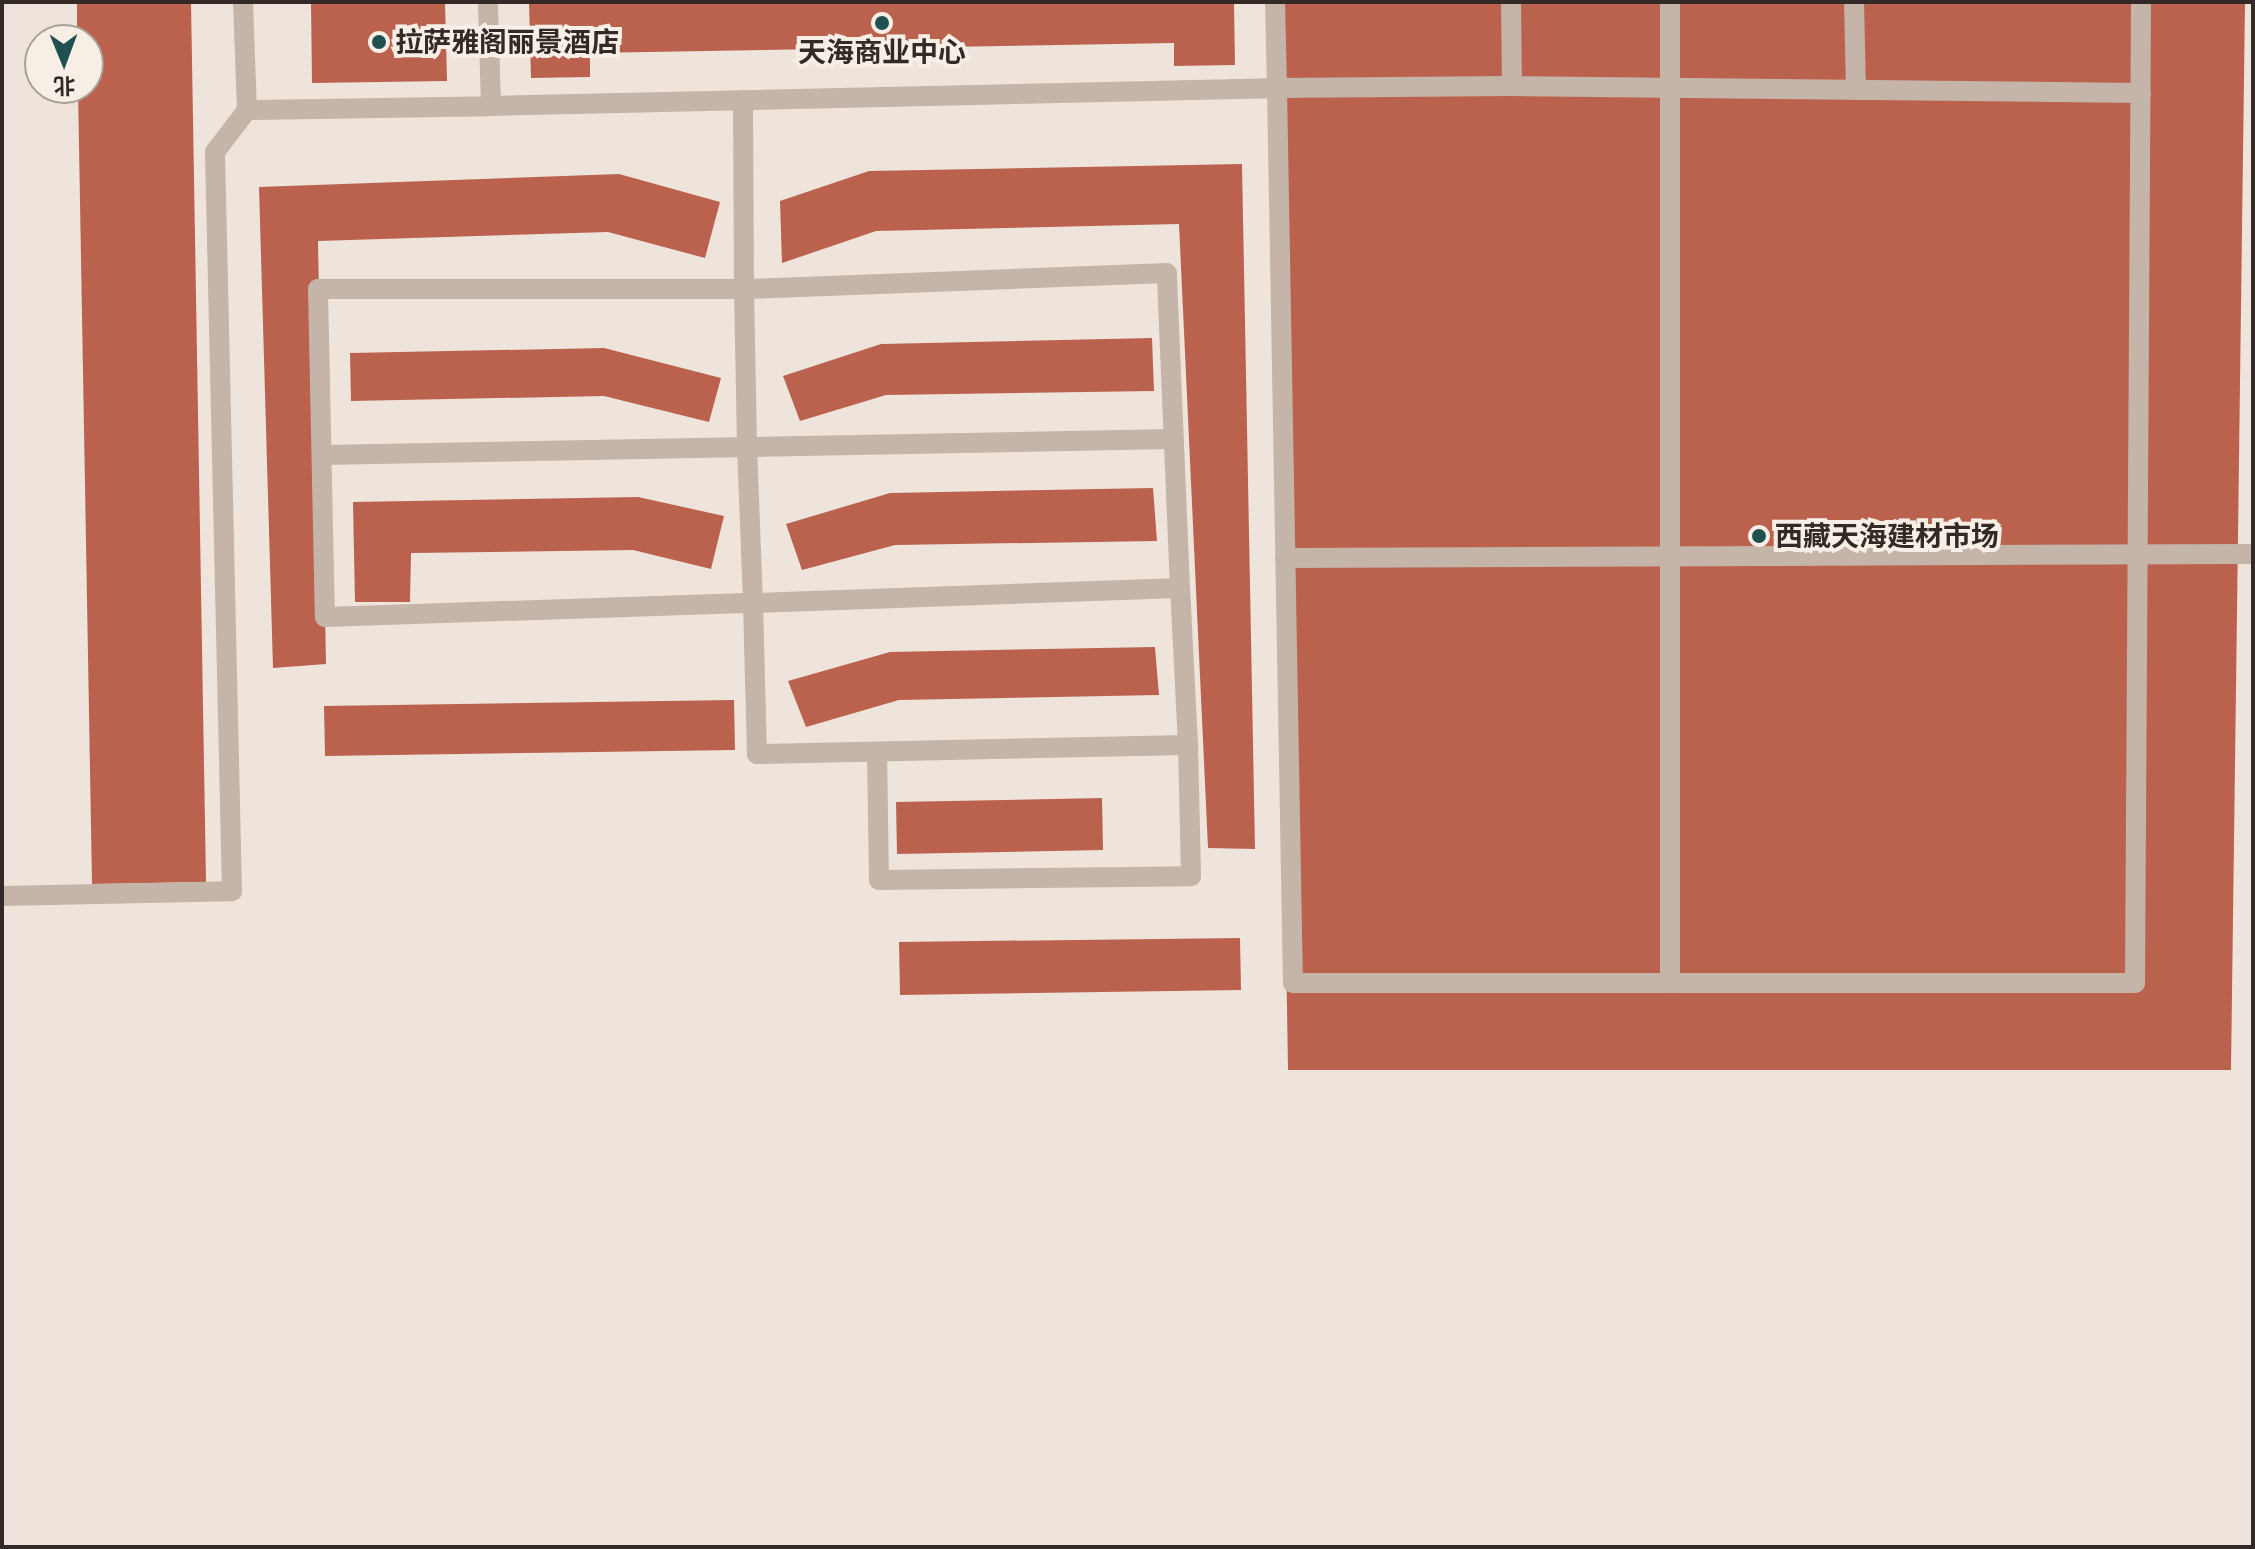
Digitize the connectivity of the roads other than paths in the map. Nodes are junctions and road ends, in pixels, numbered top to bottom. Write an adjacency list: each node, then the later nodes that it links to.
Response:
1 (243, 2): 15 (street)
2 (488, 2): 14 (street)
3 (1275, 2): 9 (street)
4 (1511, 2): 8 (street)
5 (1670, 2): 10 (street)
6 (1854, 2): 11 (street)
7 (2141, 2): 12 (street)
8 (1512, 86): 9 (street); 10 (street)
9 (1277, 88): 13 (street); 23 (street)
10 (1670, 88): 11 (street); 22 (street)
11 (1856, 90): 12 (street)
12 (2141, 93): 21 (street)
13 (743, 100): 14 (street); 16 (street)
14 (491, 106): 15 (street)
15 (247, 110): 28 (street)
16 (744, 289): 17 (street); 18 (street); 19 (street)
17 (1172, 439): 18 (street); 24 (street)
18 (747, 447): 19 (street); 25 (street)
19 (322, 455): 25 (street)
20 (2253, 554): 21 (street)
21 (2138, 555): 22 (street); 29 (street)
22 (1670, 557): 23 (street); 29 (street)
23 (1285, 558): 29 (street)
24 (1180, 588): 25 (street); 26 (street)
25 (753, 603): 27 (street)
26 (1188, 745): 27 (street); 27 (street)
27 (877, 752)
28 (2, 896)
29 (1670, 983)

